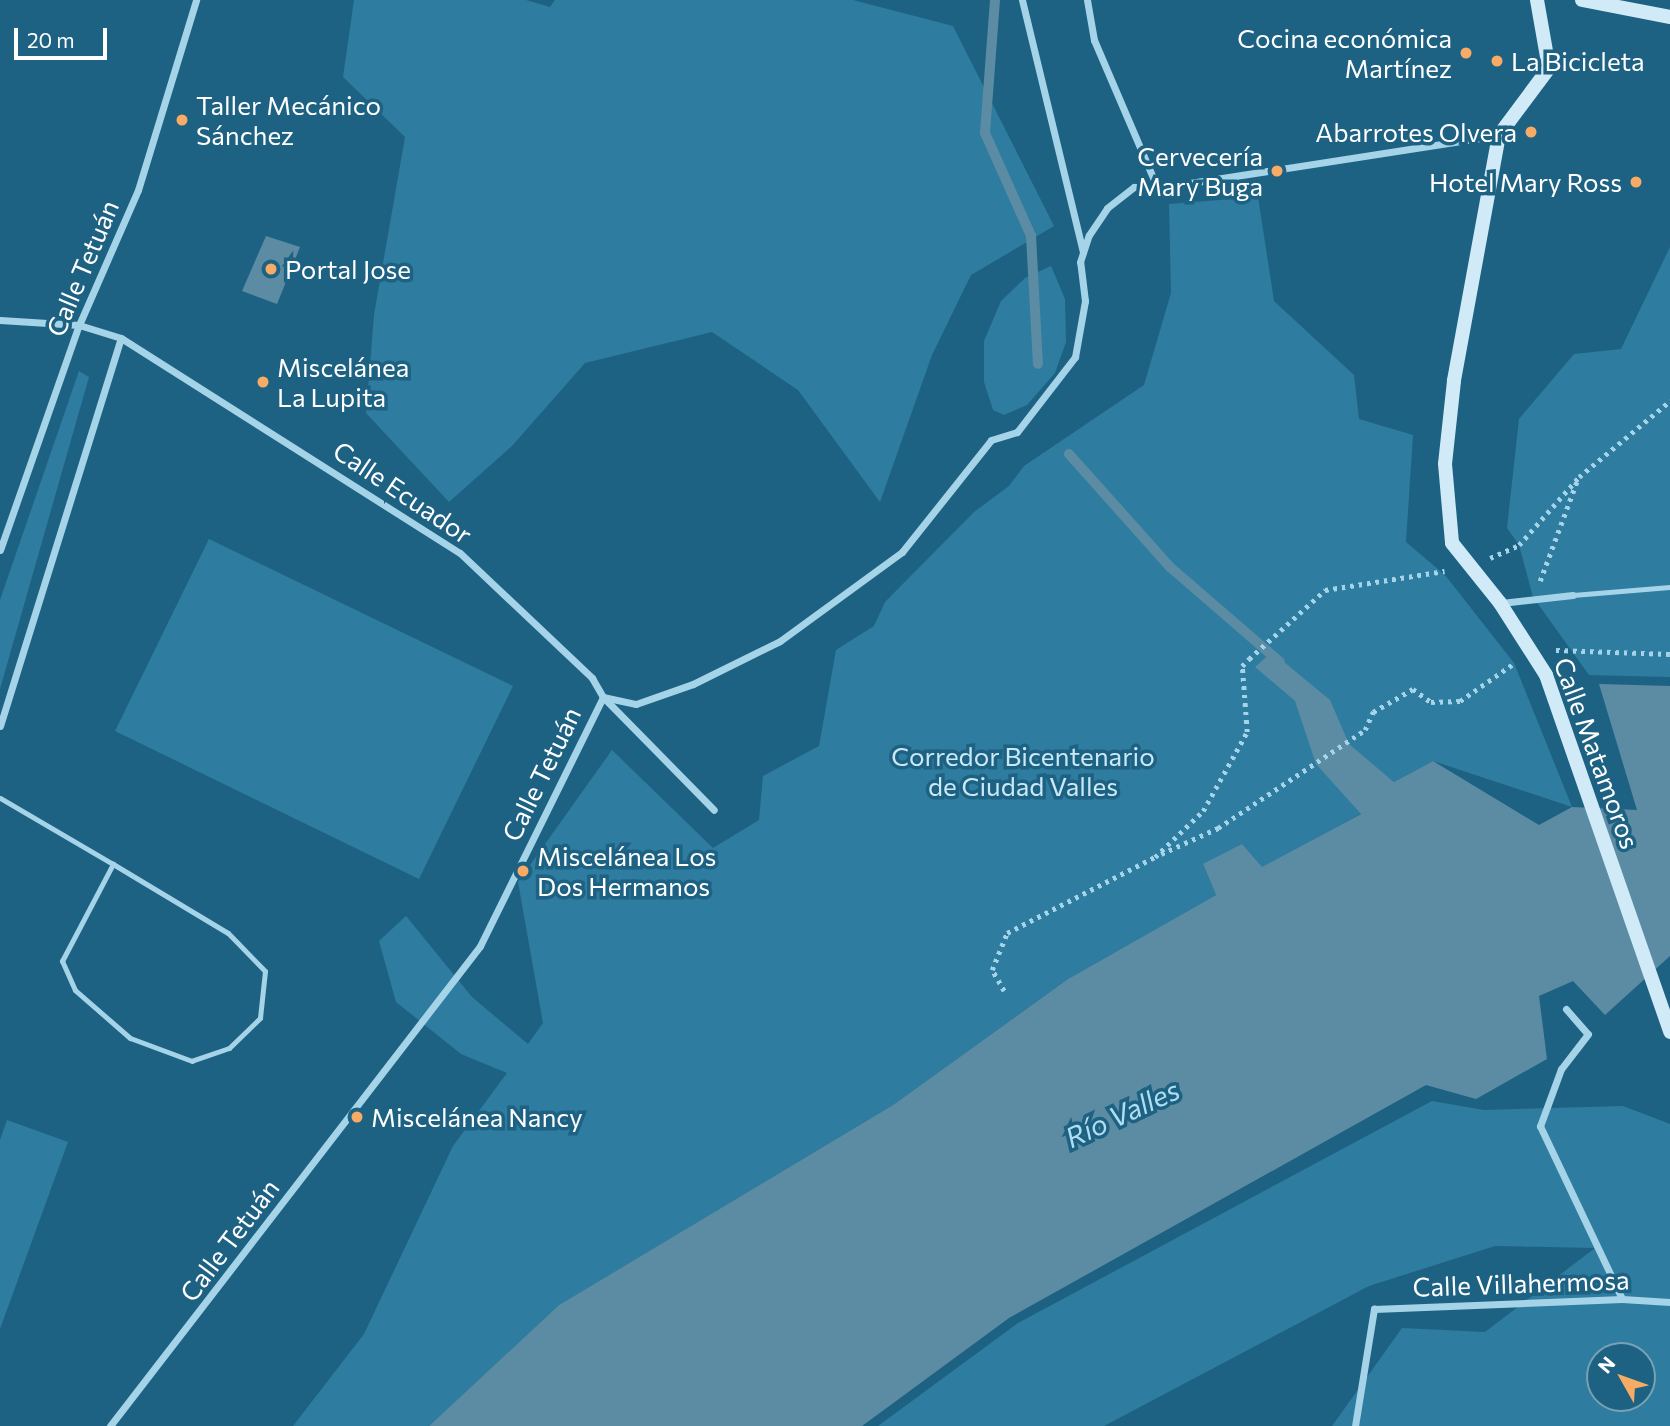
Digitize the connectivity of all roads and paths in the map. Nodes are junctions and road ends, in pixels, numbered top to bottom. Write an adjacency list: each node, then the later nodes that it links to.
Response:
1 (196, 0): 11 (street, Calle Tetuán)
2 (1022, 0): 9 (street)
3 (1087, 0): 8 (street)
4 (1537, 0): 7 (street, Calle Matamoros)
5 (1582, 0): 6 (street)
6 (1670, 17)
7 (1499, 135): 8 (street); 16 (street, Calle Matamoros)
8 (1157, 187): 9 (street, Calle Tetuán)
9 (1083, 253): 23 (street, Calle Tetuán)
10 (0, 320): 11 (street, Calle Ecuador)
11 (79, 325): 12 (street, Calle Ecuador); 15 (street, Calle Tetuán)
12 (121, 338): 23 (street, Calle Ecuador); 24 (street)
13 (1670, 401): 14 (path)
14 (1579, 477): 16 (path); 19 (path)
15 (0, 550)
16 (1469, 567): 20 (street, Calle Matamoros); 27 (path)
17 (1670, 587): 18 (lane)
18 (1573, 595): 19 (street)
19 (1533, 597): 20 (street)
20 (1500, 603): 21 (street, Calle Matamoros)
21 (1531, 649): 22 (path); 27 (path); 31 (street, Calle Matamoros)
22 (1670, 654)
23 (603, 697): 26 (street, Calle Ecuador); 34 (street, Calle Tetuán)
24 (0, 726)
25 (0, 798): 28 (lane)
26 (715, 810)
27 (1155, 857): 29 (path)
28 (113, 864): 28 (lane)
29 (1004, 991)
30 (1566, 1009): 32 (street)
31 (1670, 1032)
32 (1622, 1299): 33 (street, Calle Villahermosa); 35 (street, Calle Villahermosa)
33 (1670, 1302)
34 (110, 1426)
35 (1355, 1426)

